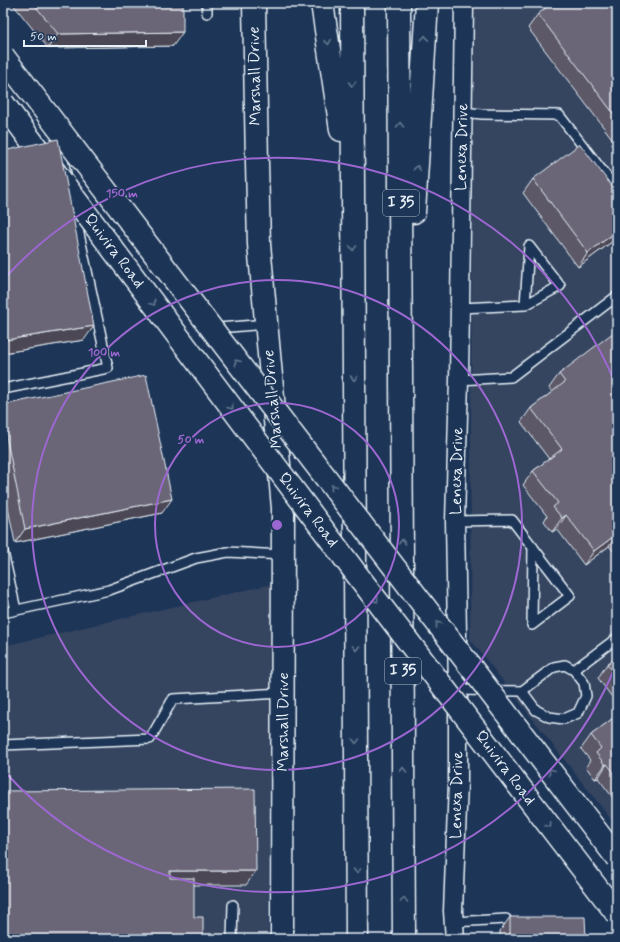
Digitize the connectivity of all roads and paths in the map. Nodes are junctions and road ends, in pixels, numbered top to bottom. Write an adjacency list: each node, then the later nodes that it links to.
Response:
1 (207, 3): 8 (lane)
2 (254, 3): 18 (main road, Marshall Drive)
3 (322, 3): 14 (main road, one-way to 14)
4 (352, 3): 14 (main road, one-way to 14)
5 (399, 3): 22 (main road, I 35, one-way to 5)
6 (427, 3): 22 (main road, one-way to 6)
7 (464, 3): 11 (street, Lenexa Drive)
8 (207, 13)
9 (3, 56): 35 (main road, Quivira Road, one-way to 9, bridge)
10 (3, 104): 37 (main road, Quivira Road, one-way to 37, bridge)
11 (462, 112): 13 (lane); 17 (street, Lenexa Drive)
12 (24, 149): 21 (lane)
13 (617, 190)
14 (353, 209): 42 (main road, one-way to 42)
15 (617, 296): 20 (lane)
16 (525, 305): 16 (lane); 17 (lane)
17 (460, 308): 20 (street, Lenexa Drive)
18 (266, 324): 19 (lane); 26 (main road, Marshall Drive)
19 (218, 328)
20 (459, 380): 23 (street, Lenexa Drive)
21 (3, 389)
22 (402, 402): 43 (main road, I 35, one-way to 22)
23 (455, 521): 24 (lane); 31 (street, Lenexa Drive)
24 (533, 547): 24 (lane)
25 (3, 552): 27 (lane)
26 (284, 555): 27 (lane); 33 (main road, Marshall Drive)
27 (16, 610): 28 (lane)
28 (3, 613)
29 (617, 638): 30 (lane)
30 (574, 670): 32 (lane); 32 (lane)
31 (458, 690): 32 (lane); 39 (street, Lenexa Drive)
32 (522, 691)
33 (283, 693): 34 (lane); 41 (main road, Marshall Drive)
34 (3, 745)
35 (617, 858)
36 (233, 905): 40 (lane)
37 (617, 914)
38 (506, 919): 39 (lane)
39 (454, 930)
40 (232, 939)
41 (282, 939)
42 (357, 939)
43 (404, 939)

